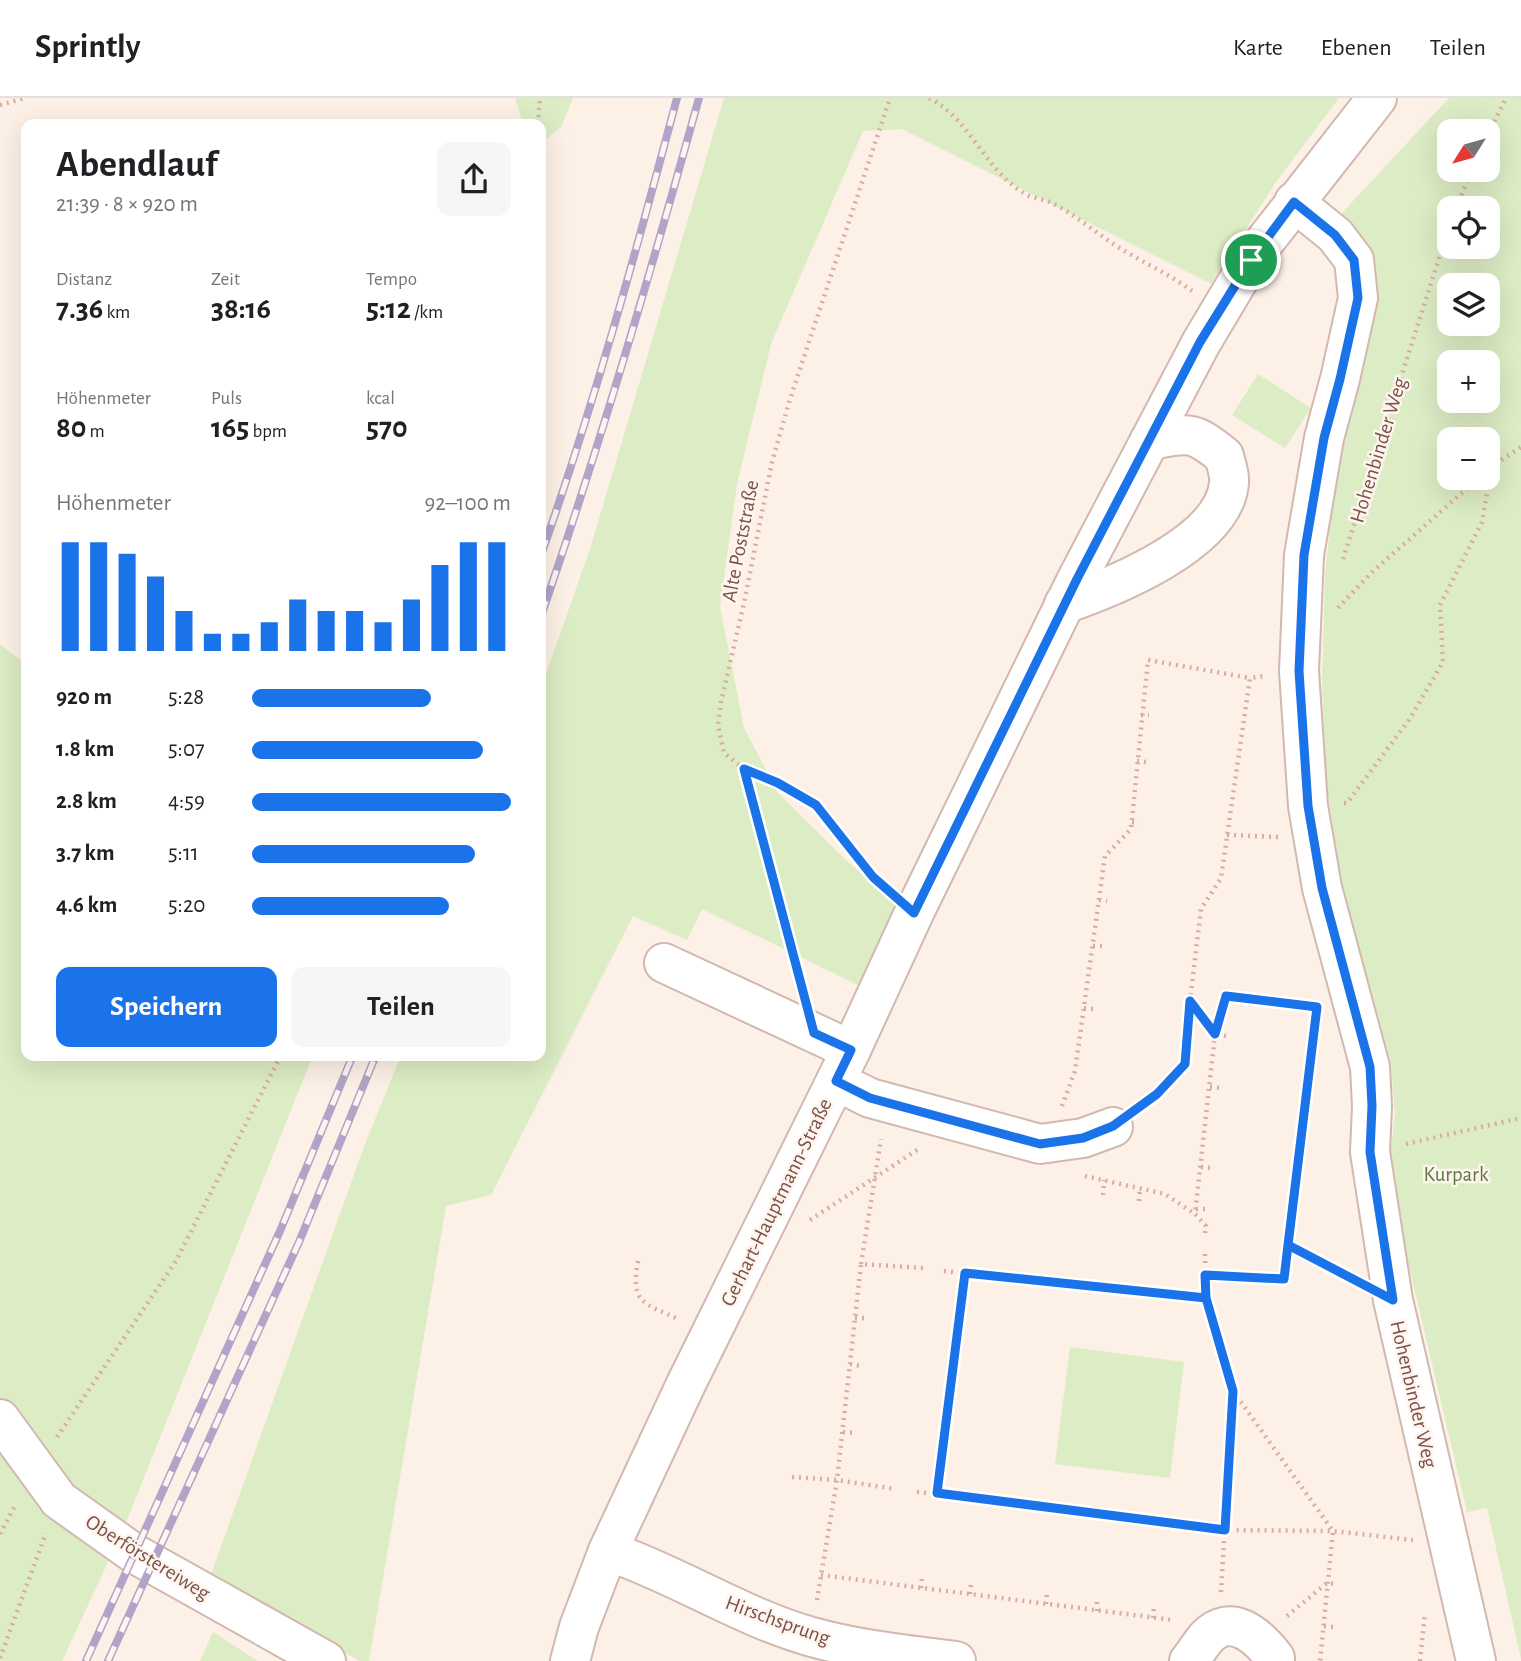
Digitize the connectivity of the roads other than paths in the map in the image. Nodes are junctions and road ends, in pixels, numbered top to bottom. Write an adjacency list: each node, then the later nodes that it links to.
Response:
1 (1377, 98): 2 (street, Gerhart-Hauptmann-Straße)
2 (1294, 202): 3 (street, Gerhart-Hauptmann-Straße); 15 (street, Hohenbinder Weg)
3 (1150, 440): 4 (street, Gerhart-Hauptmann-Straße); 4 (street)
4 (1064, 604): 6 (street, Gerhart-Hauptmann-Straße)
5 (664, 963): 6 (street)
6 (843, 1066): 7 (street); 9 (street, Gerhart-Hauptmann-Straße)
7 (1113, 1126)
8 (0, 1419): 11 (street, Oberförstereiweg)
9 (608, 1551): 12 (street, Gerhart-Hauptmann-Straße); 13 (street, Hirschsprung)
10 (1267, 1649): 14 (street)
11 (326, 1661)
12 (570, 1661)
13 (956, 1661)
14 (1189, 1661)
15 (1476, 1661)

